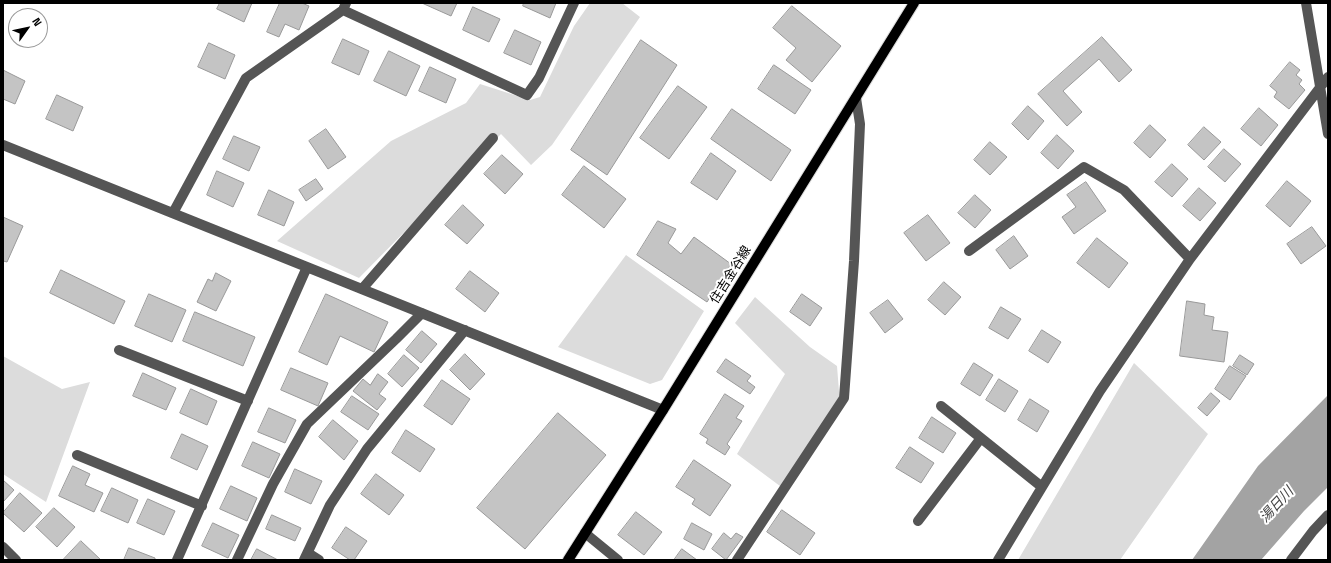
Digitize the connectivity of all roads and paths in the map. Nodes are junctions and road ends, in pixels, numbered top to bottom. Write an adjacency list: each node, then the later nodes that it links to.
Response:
1 (574, 3): 4 (street)
2 (914, 3): 7 (main road, 住吉金谷線)
3 (1306, 3): 6 (street)
4 (344, 6): 11 (street)
5 (1328, 77): 6 (street)
6 (1320, 87): 8 (street); 13 (street)
7 (856, 98): 21 (main road, 住吉金谷線); 37 (street)
8 (1328, 134)
9 (494, 138): 15 (street)
10 (3, 145): 11 (street)
11 (174, 213): 14 (street)
12 (970, 251): 13 (street)
13 (1190, 259): 24 (street)
14 (307, 267): 15 (street); 19 (street)
15 (362, 289): 16 (street)
16 (422, 313): 17 (street); 33 (street)
17 (465, 330): 21 (street); 30 (street)
18 (119, 350): 19 (street)
19 (248, 401): 25 (street)
20 (941, 406): 22 (street)
21 (663, 410): 28 (main road, 住吉金谷線)
22 (981, 438): 24 (street); 27 (street)
23 (77, 455): 25 (street)
24 (1042, 487): 38 (street)
25 (202, 506): 32 (street)
26 (1328, 515): 39 (street)
27 (918, 521)
28 (585, 533): 35 (main road, 住吉金谷線); 36 (street)
29 (3, 547): 31 (street)
30 (306, 556): 34 (street)
31 (16, 560)
32 (178, 560)
33 (237, 560)
34 (319, 560)
35 (568, 560)
36 (618, 560)
37 (737, 560)
38 (998, 560)
39 (1291, 560)

